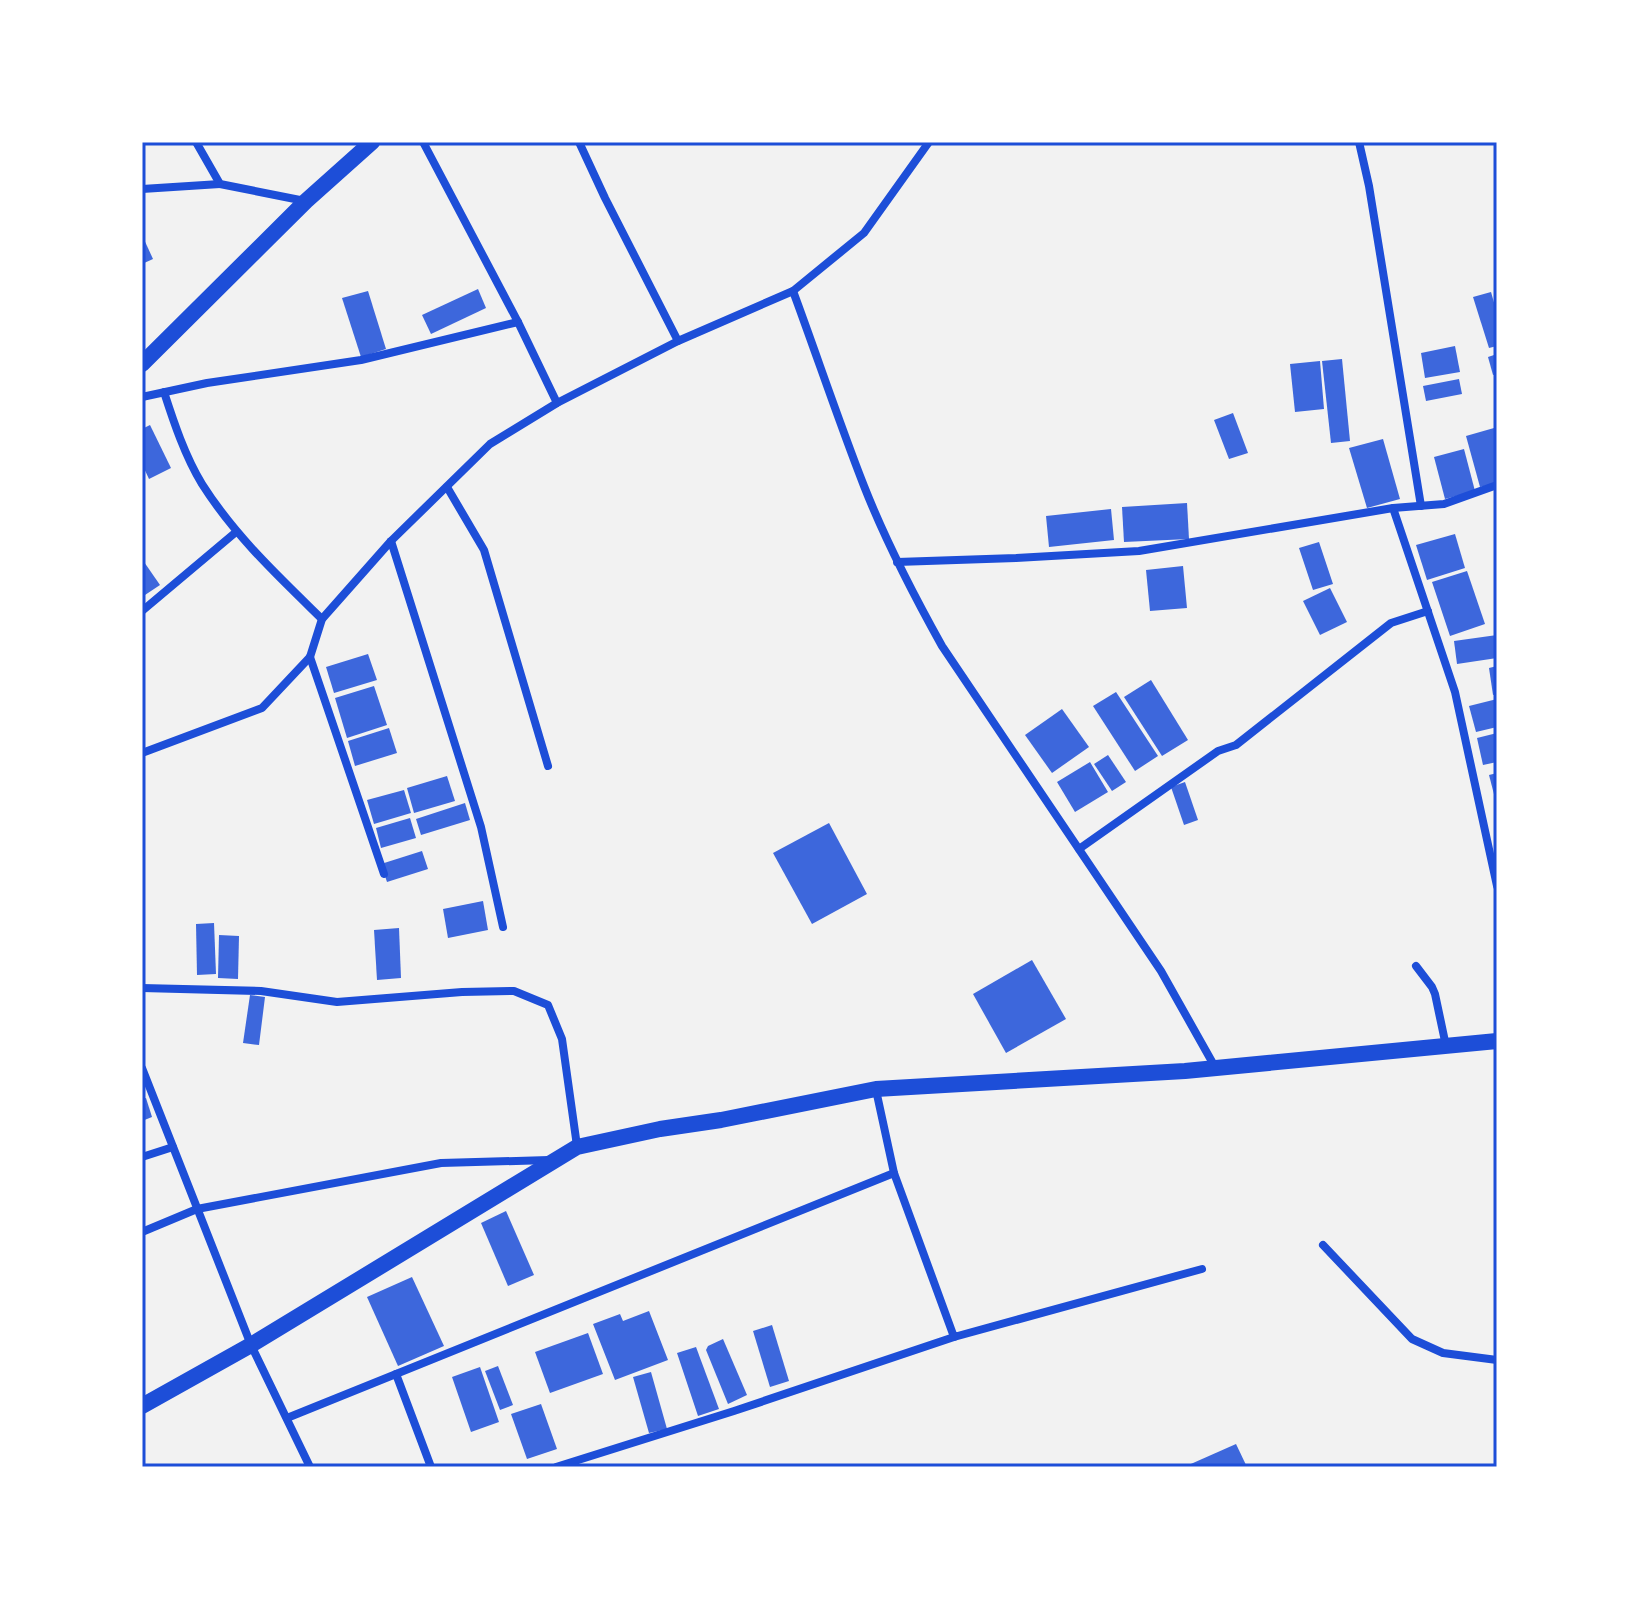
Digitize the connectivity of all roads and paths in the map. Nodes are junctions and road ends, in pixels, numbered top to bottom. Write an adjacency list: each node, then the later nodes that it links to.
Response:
1 (196, 142): 7 (street)
2 (372, 142): 9 (main road)
3 (423, 142): 11 (street)
4 (579, 142): 12 (street)
5 (929, 142): 10 (street)
6 (1359, 142): 19 (street)
7 (220, 184): 8 (street); 9 (street)
8 (142, 189)
9 (306, 201): 13 (main road)
10 (793, 291): 12 (street); 23 (street)
11 (518, 322): 14 (street); 16 (street)
12 (678, 341): 16 (street)
13 (142, 364)
14 (164, 392): 15 (street); 21 (street)
15 (142, 397)
16 (557, 403): 18 (street)
17 (1497, 485): 19 (street)
18 (447, 487): 22 (street); 29 (street)
19 (1421, 506): 20 (street)
20 (1393, 508): 23 (street); 25 (street)
21 (236, 532): 24 (street); 26 (street)
22 (391, 541): 26 (street); 33 (street)
23 (897, 562): 30 (street)
24 (142, 611)
25 (1428, 611): 30 (street); 32 (street)
26 (322, 619): 27 (street)
27 (310, 657): 28 (street); 31 (street)
28 (142, 753)
29 (548, 766)
30 (1079, 849): 39 (street)
31 (384, 874)
32 (1497, 886)
33 (503, 927)
34 (1416, 966): 37 (street)
35 (142, 988): 42 (street)
36 (1497, 1041): 37 (main road)
37 (1446, 1047): 39 (main road)
38 (142, 1068): 41 (street)
39 (1215, 1068): 40 (main road)
40 (876, 1089): 42 (main road); 45 (street)
41 (173, 1147): 43 (street); 46 (street)
42 (577, 1147): 44 (main road)
43 (142, 1157)
44 (553, 1160): 46 (street); 51 (main road)
45 (894, 1173): 50 (street); 53 (street)
46 (197, 1209): 47 (street); 51 (street)
47 (142, 1232)
48 (1323, 1245): 52 (street)
49 (1202, 1269): 50 (street)
50 (954, 1337): 58 (street)
51 (251, 1345): 54 (main road); 55 (street)
52 (1497, 1360)
53 (396, 1374): 55 (street); 57 (street)
54 (142, 1406)
55 (287, 1418): 56 (street)
56 (310, 1467)
57 (431, 1467)
58 (556, 1467)

